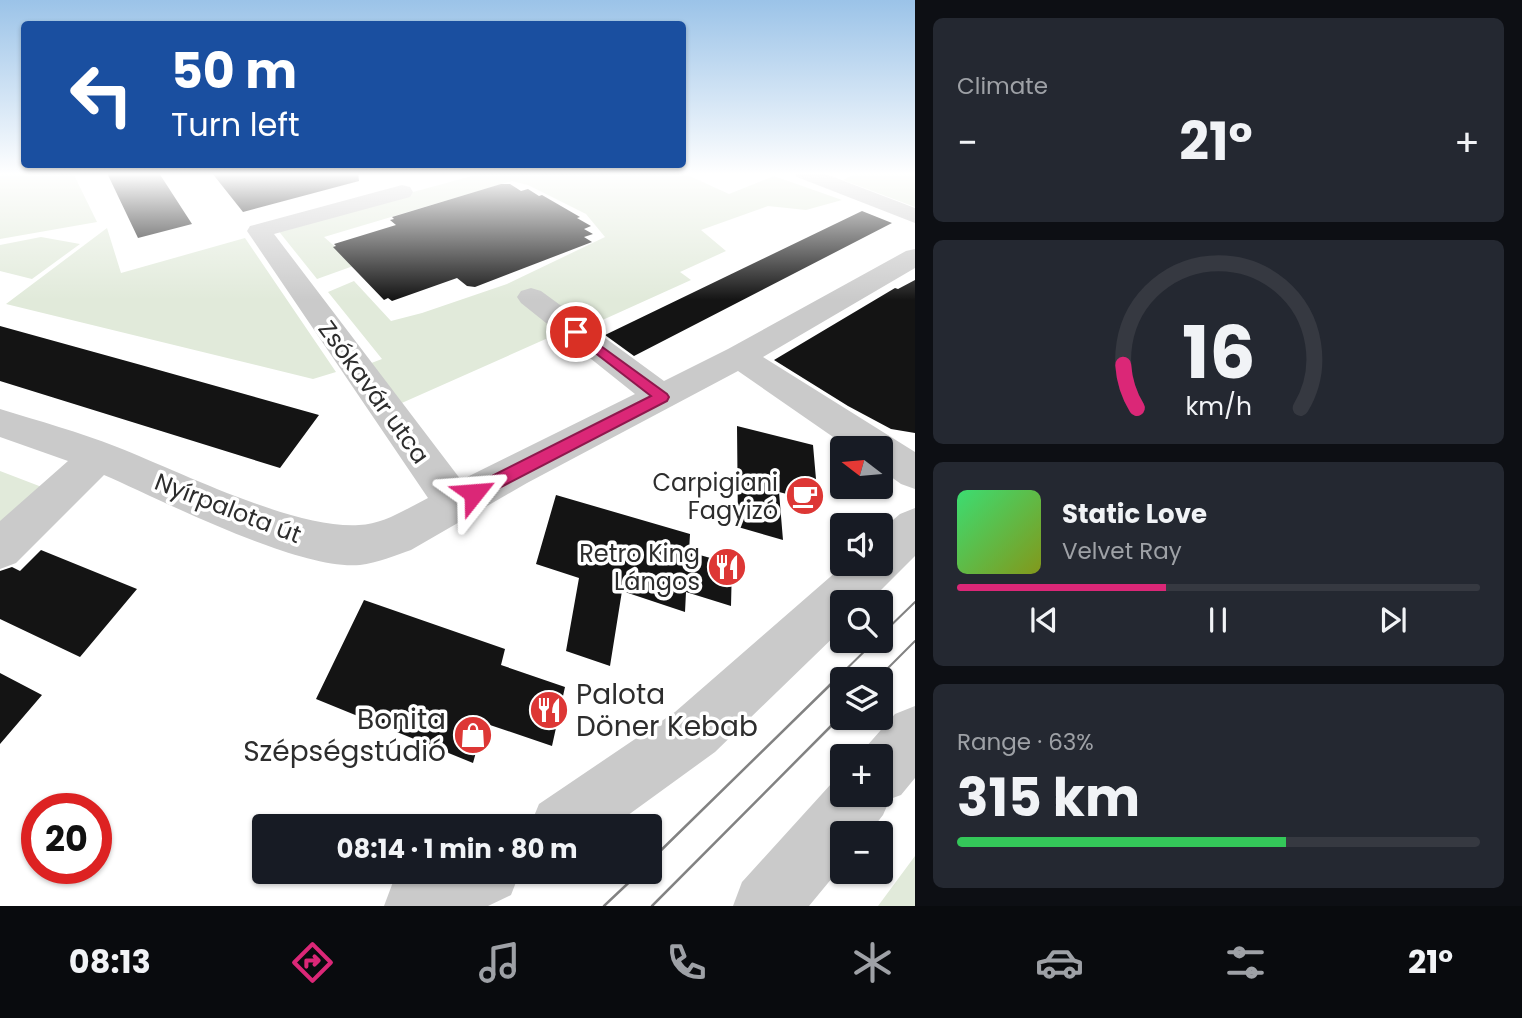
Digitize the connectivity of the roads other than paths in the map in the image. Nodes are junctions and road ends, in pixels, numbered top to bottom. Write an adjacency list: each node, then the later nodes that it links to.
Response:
1 (317, 215): 11 (street, Zsókavár utca)
2 (915, 257): 4 (street)
3 (531, 298): 5 (street)
4 (738, 357): 5 (street); 7 (street)
5 (662, 397): 11 (street)
6 (0, 423): 8 (street, Nyírpalota út)
7 (859, 436)
8 (99, 456): 11 (street, Nyírpalota út); 14 (street)
9 (893, 458): 10 (street)
10 (915, 473)
11 (455, 504)
12 (915, 527): 13 (street)
13 (893, 548)
14 (0, 549)
15 (863, 576): 19 (street)
16 (915, 734): 17 (street)
17 (893, 759)
18 (851, 807): 22 (street)
19 (578, 814)
20 (463, 884): 21 (street)
21 (417, 906)
22 (766, 906)

